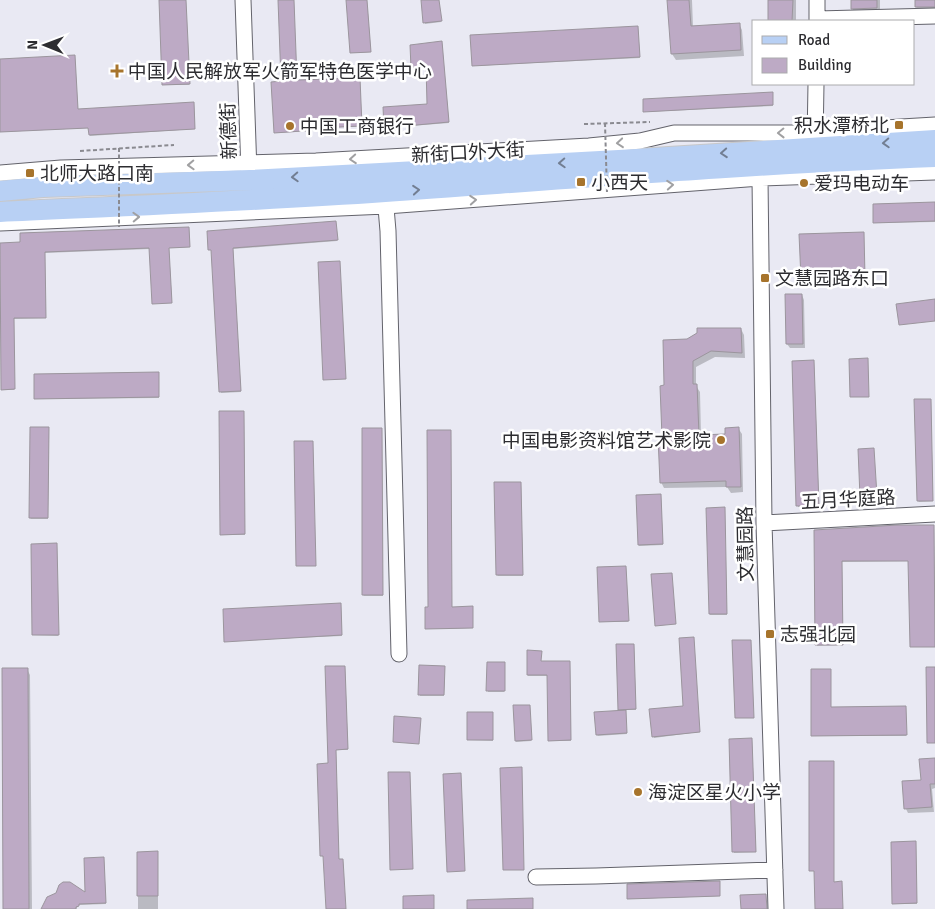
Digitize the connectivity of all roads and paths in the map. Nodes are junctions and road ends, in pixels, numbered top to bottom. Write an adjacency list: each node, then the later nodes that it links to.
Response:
1 (243, 0): 20 (street, 新德街)
2 (817, 0): 4 (street)
3 (935, 16): 4 (street)
4 (817, 20)
5 (816, 85): 10 (street)
6 (650, 122): 7 (path)
7 (605, 123): 8 (path); 25 (path, bridge)
8 (584, 124)
9 (935, 125): 10 (street, 新街口外大街)
10 (815, 139): 11 (main road, 新街口外大街, one-way to 10); 15 (street, 新街口外大街, one-way to 15); 18 (main road, 新街口外大街, one-way to 18)
11 (935, 140)
12 (174, 145): 13 (path)
13 (119, 148): 14 (path); 30 (path, bridge)
14 (80, 151)
15 (386, 157): 18 (main road); 20 (street, 新街口外大街, one-way to 20)
16 (935, 158): 17 (main road, 新街口外大街)
17 (858, 160): 22 (main road); 26 (main road, 新街口外大街, one-way to 17)
18 (409, 171): 20 (main road, 新街口外大街, one-way to 20)
19 (0, 172): 20 (street, 新街口外大街, one-way to 19)
20 (249, 172): 24 (main road, 新街口外大街); 27 (street, 新德街)
21 (935, 172): 22 (street, 新街口外大街)
22 (903, 174): 23 (street, 新街口外大街)
23 (760, 178): 26 (street, 新街口外大街, one-way to 23); 32 (street, 文慧园路)
24 (0, 191)
25 (607, 192)
26 (385, 199): 27 (main road, 新街口外大街); 29 (street, 新街口外大街, one-way to 26); 33 (street)
27 (251, 201): 28 (main road, 新街口外大街)
28 (0, 212)
29 (0, 223)
30 (119, 226)
31 (935, 514): 32 (street, 五月华庭路)
32 (764, 523): 34 (street, 文慧园路)
33 (399, 654)
34 (775, 870): 35 (street); 36 (street, 文慧园路)
35 (536, 877)
36 (776, 909)

